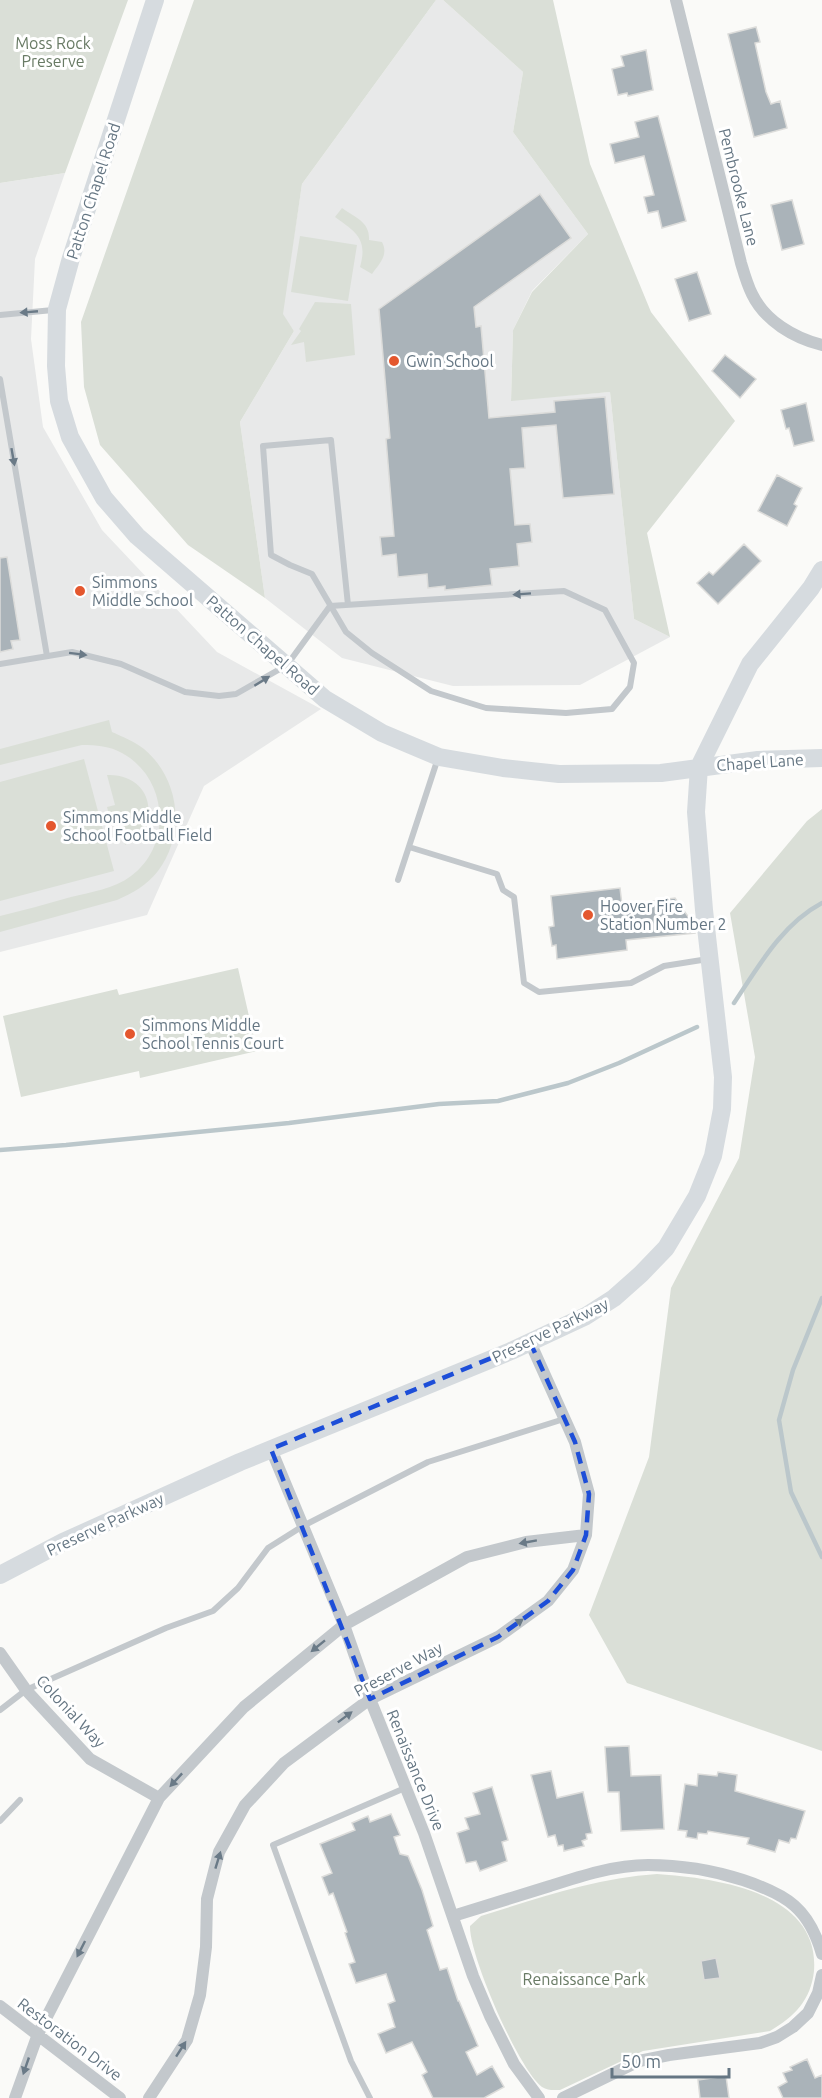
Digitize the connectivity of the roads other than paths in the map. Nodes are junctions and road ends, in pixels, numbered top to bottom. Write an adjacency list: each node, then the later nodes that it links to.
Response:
1 (155, 0): 3 (street, Patton Chapel Road)
2 (676, 0): 5 (street, Pembrooke Lane)
3 (57, 309): 4 (lane, one-way to 4); 12 (street, Patton Chapel Road)
4 (0, 315)
5 (822, 345)
6 (0, 379): 10 (lane, one-way to 10)
7 (822, 570): 15 (street)
8 (348, 605): 9 (lane); 9 (lane); 9 (lane, one-way to 8)
9 (330, 606): 12 (lane)
10 (47, 656): 11 (lane); 12 (lane, one-way to 12)
11 (0, 664)
12 (287, 665): 13 (street, Patton Chapel Road)
13 (439, 757): 15 (street, Patton Chapel Road); 16 (lane)
14 (822, 758): 15 (street, Chapel Lane)
15 (699, 767): 18 (street, Preserve Parkway)
16 (409, 847): 17 (lane); 18 (lane)
17 (398, 880)
18 (711, 959): 19 (street, Preserve Parkway)
19 (530, 1342): 20 (street, Preserve Way); 21 (street, Preserve Parkway)
20 (564, 1419): 22 (lane); 23 (street, Preserve Way)
21 (271, 1449): 22 (street, Renaissance Drive); 24 (street, Preserve Parkway)
22 (303, 1526): 25 (street, Renaissance Drive); 27 (lane)
23 (586, 1534): 25 (street, one-way to 25); 28 (street, Preserve Way, one-way to 23)
24 (0, 1575)
25 (344, 1625): 28 (street, Renaissance Drive); 31 (street, one-way to 31)
26 (0, 1653): 27 (street, Colonial Way)
27 (26, 1690): 29 (lane); 31 (street, Colonial Way)
28 (370, 1699): 30 (street, Renaissance Drive); 41 (street, Preserve Way, one-way to 28)
29 (0, 1710)
30 (405, 1788): 34 (street, Renaissance Drive); 42 (lane)
31 (159, 1798): 38 (street, one-way to 38)
32 (20, 1800): 33 (lane)
33 (0, 1821)
34 (453, 1916): 35 (street); 43 (street, Renaissance Drive)
35 (822, 1954)
36 (822, 1975): 44 (street)
37 (0, 2006): 38 (street, Restoration Drive)
38 (38, 2034): 39 (street, one-way to 39); 40 (street, Restoration Drive)
39 (15, 2098)
40 (120, 2098)
41 (149, 2098)
42 (370, 2098)
43 (540, 2098)
44 (563, 2098)

